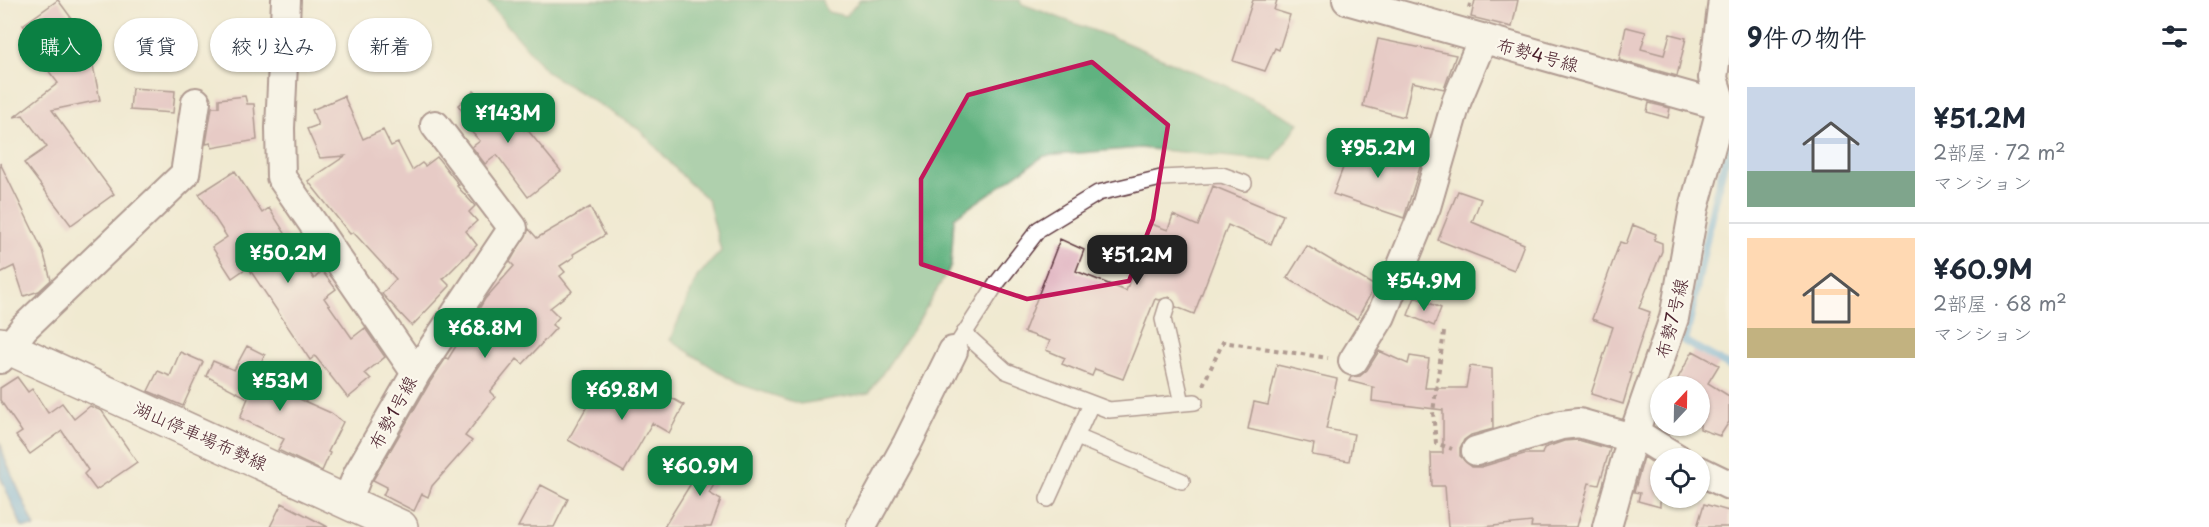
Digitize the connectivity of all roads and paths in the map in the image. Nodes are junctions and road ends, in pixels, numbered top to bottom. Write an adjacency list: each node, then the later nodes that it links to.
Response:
1 (286, 0): 14 (street, 布勢1号線)
2 (1347, 0): 4 (street, 布勢4号線)
3 (1723, 0): 6 (street)
4 (1483, 38): 6 (street, 布勢4号線); 13 (street)
5 (196, 102): 12 (street)
6 (1725, 107): 17 (street, 布勢7号線)
7 (435, 126): 14 (street)
8 (1244, 183): 11 (lane)
9 (1161, 316): 15 (lane)
10 (1444, 332): 20 (path)
11 (959, 342): 16 (lane); 27 (street)
12 (3, 350): 25 (main road, 湖山停車場布勢線)
13 (1353, 361): 15 (path)
14 (416, 373): 25 (street, 布勢1号線)
15 (1189, 403): 16 (lane)
16 (1091, 404): 18 (lane)
17 (1633, 435): 19 (street); 20 (street); 28 (street, 布勢7号線)
18 (1077, 437): 22 (lane); 24 (lane)
19 (1657, 448)
20 (1476, 451)
21 (1710, 476): 23 (street)
22 (1182, 481)
23 (1729, 485)
24 (1048, 499)
25 (347, 501): 26 (main road, 湖山停車場布勢線)
26 (401, 527)
27 (861, 527)
28 (1607, 527)

